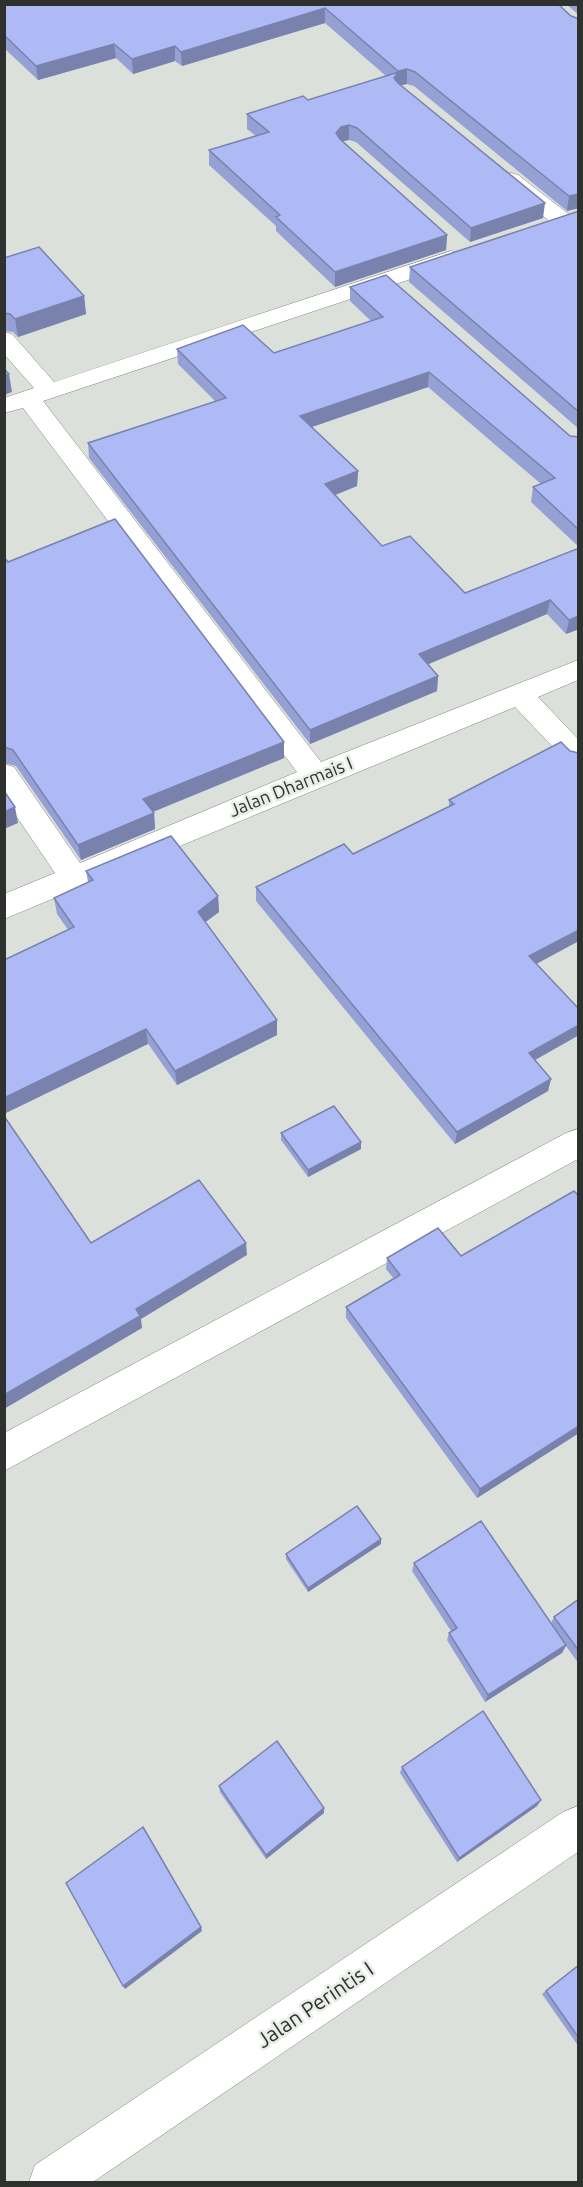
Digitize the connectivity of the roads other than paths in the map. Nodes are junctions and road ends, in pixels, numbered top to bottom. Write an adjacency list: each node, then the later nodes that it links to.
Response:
1 (498, 169): 2 (street)
2 (571, 219): 3 (street)
3 (541, 228)
4 (463, 247): 5 (street)
5 (389, 278): 6 (street); 8 (street)
6 (407, 294)
7 (4, 339): 8 (street)
8 (27, 398): 13 (street)
9 (579, 670): 10 (street, Jalan Dharmais I)
10 (520, 695): 11 (street); 13 (street, Jalan Dharmais I)
11 (579, 756)
12 (4, 774): 14 (street)
13 (316, 776): 14 (street, Jalan Dharmais I)
14 (74, 878): 15 (street, Jalan Dharmais I)
15 (4, 907)
16 (579, 1143): 17 (street)
17 (4, 1453)
18 (579, 1827): 19 (street, Jalan Perintis I)
19 (52, 2182)

